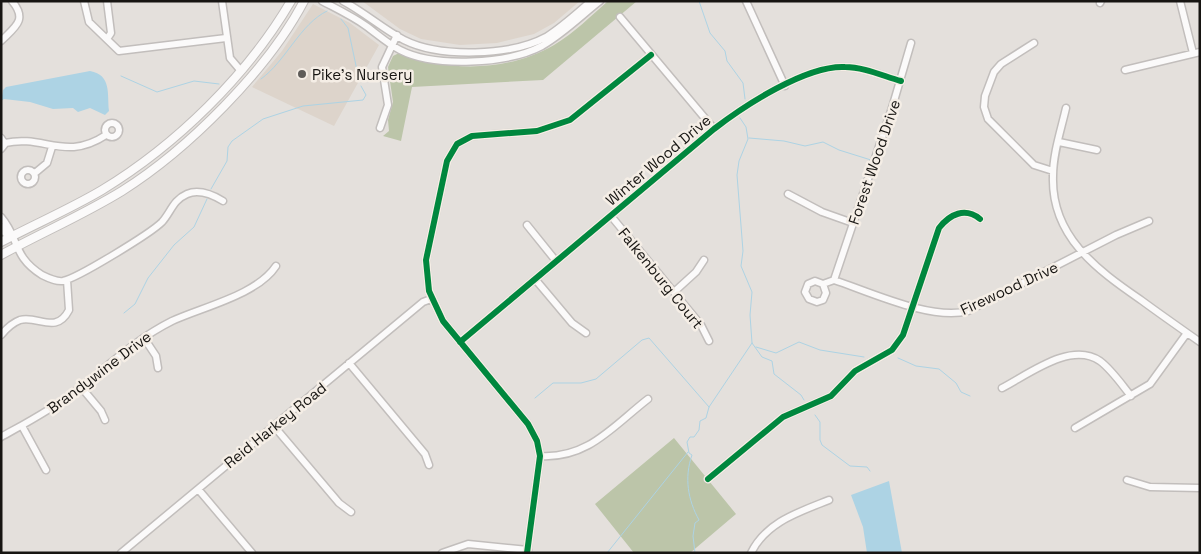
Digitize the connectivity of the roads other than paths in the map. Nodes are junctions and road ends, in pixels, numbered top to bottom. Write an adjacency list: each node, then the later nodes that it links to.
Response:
1 (12, 1): 17 (street)
2 (84, 1): 16 (street)
3 (107, 1): 16 (street)
4 (222, 1): 15 (street)
5 (291, 1): 24 (main road)
6 (304, 1): 48 (main road)
7 (322, 1): 20 (street)
8 (343, 1): 14 (street)
9 (591, 1): 14 (street)
10 (600, 1): 20 (street)
11 (746, 1): 26 (street)
12 (1180, 1): 21 (street)
13 (620, 17): 22 (street)
14 (397, 36): 20 (street)
15 (226, 38): 16 (street); 24 (street)
16 (107, 39)
17 (1, 40)
18 (911, 43): 25 (street, Forest Wood Drive)
19 (1034, 43): 35 (street)
20 (392, 44): 28 (street)
21 (1196, 52): 23 (street)
22 (651, 55): 29 (street); 59 (street)
23 (1125, 70)
24 (241, 71): 46 (main road)
25 (901, 81): 26 (street, Winter Wood Drive); 43 (street, Forest Wood Drive)
26 (785, 86): 29 (street, Winter Wood Drive)
27 (1066, 108): 31 (street)
28 (380, 128)
29 (714, 129): 39 (street, Winter Wood Drive)
30 (106, 135): 33 (street)
31 (1058, 142): 34 (street); 35 (street)
32 (3, 143): 33 (street)
33 (52, 147): 36 (street)
34 (1097, 150)
35 (1053, 171): 49 (street)
36 (35, 173)
37 (788, 194): 43 (street)
38 (224, 202): 54 (street)
39 (610, 216): 52 (street, Winter Wood Drive); 58 (street, Falkenburg Court)
40 (1, 217): 46 (street)
41 (980, 219): 60 (street)
42 (1149, 221): 49 (street, Firewood Drive)
43 (853, 223): 56 (street, Forest Wood Drive)
44 (527, 225): 52 (street)
45 (1, 227): 46 (street)
46 (12, 236): 47 (main road); 48 (street)
47 (1, 242)
48 (16, 247): 50 (main road); 54 (street)
49 (1082, 253): 60 (street, Firewood Drive); 62 (street)
50 (1, 255)
51 (704, 260): 58 (street)
52 (556, 261): 55 (street, Winter Wood Drive)
53 (276, 266): 64 (street, Brandywine Drive)
54 (67, 280): 63 (street)
55 (535, 280): 61 (street); 66 (street, Winter Wood Drive)
56 (834, 280): 57 (street); 60 (street, Firewood Drive)
57 (823, 284)
58 (674, 292): 65 (street, Falkenburg Court)
59 (431, 298): 66 (street); 68 (street, Reid Harkey Road)
60 (913, 306): 82 (street)
61 (586, 333)
62 (1187, 333): 67 (street); 72 (street)
63 (1, 335)
64 (144, 338): 69 (street); 70 (street, Brandywine Drive)
65 (709, 341)
66 (460, 342): 79 (street)
67 (1200, 342)
68 (349, 364): 75 (street, Reid Harkey Road); 80 (street)
69 (158, 368)
70 (81, 387): 74 (street); 76 (street, Brandywine Drive)
71 (1002, 388): 72 (street)
72 (1131, 396): 77 (street)
73 (648, 398): 79 (street)
74 (105, 420)
75 (273, 425): 84 (street, Reid Harkey Road); 87 (street)
76 (22, 426): 78 (street, Brandywine Drive); 81 (street)
77 (1075, 428)
78 (1, 437)
79 (540, 456): 88 (street)
80 (430, 465)
81 (46, 470)
82 (708, 479)
83 (1127, 480): 85 (street)
84 (198, 488): 89 (street, Reid Harkey Road); 90 (street)
85 (1200, 488)
86 (829, 500): 92 (street)
87 (351, 512)
88 (527, 551): 91 (street)
89 (123, 552)
90 (252, 553)
91 (442, 553)
92 (751, 553)

